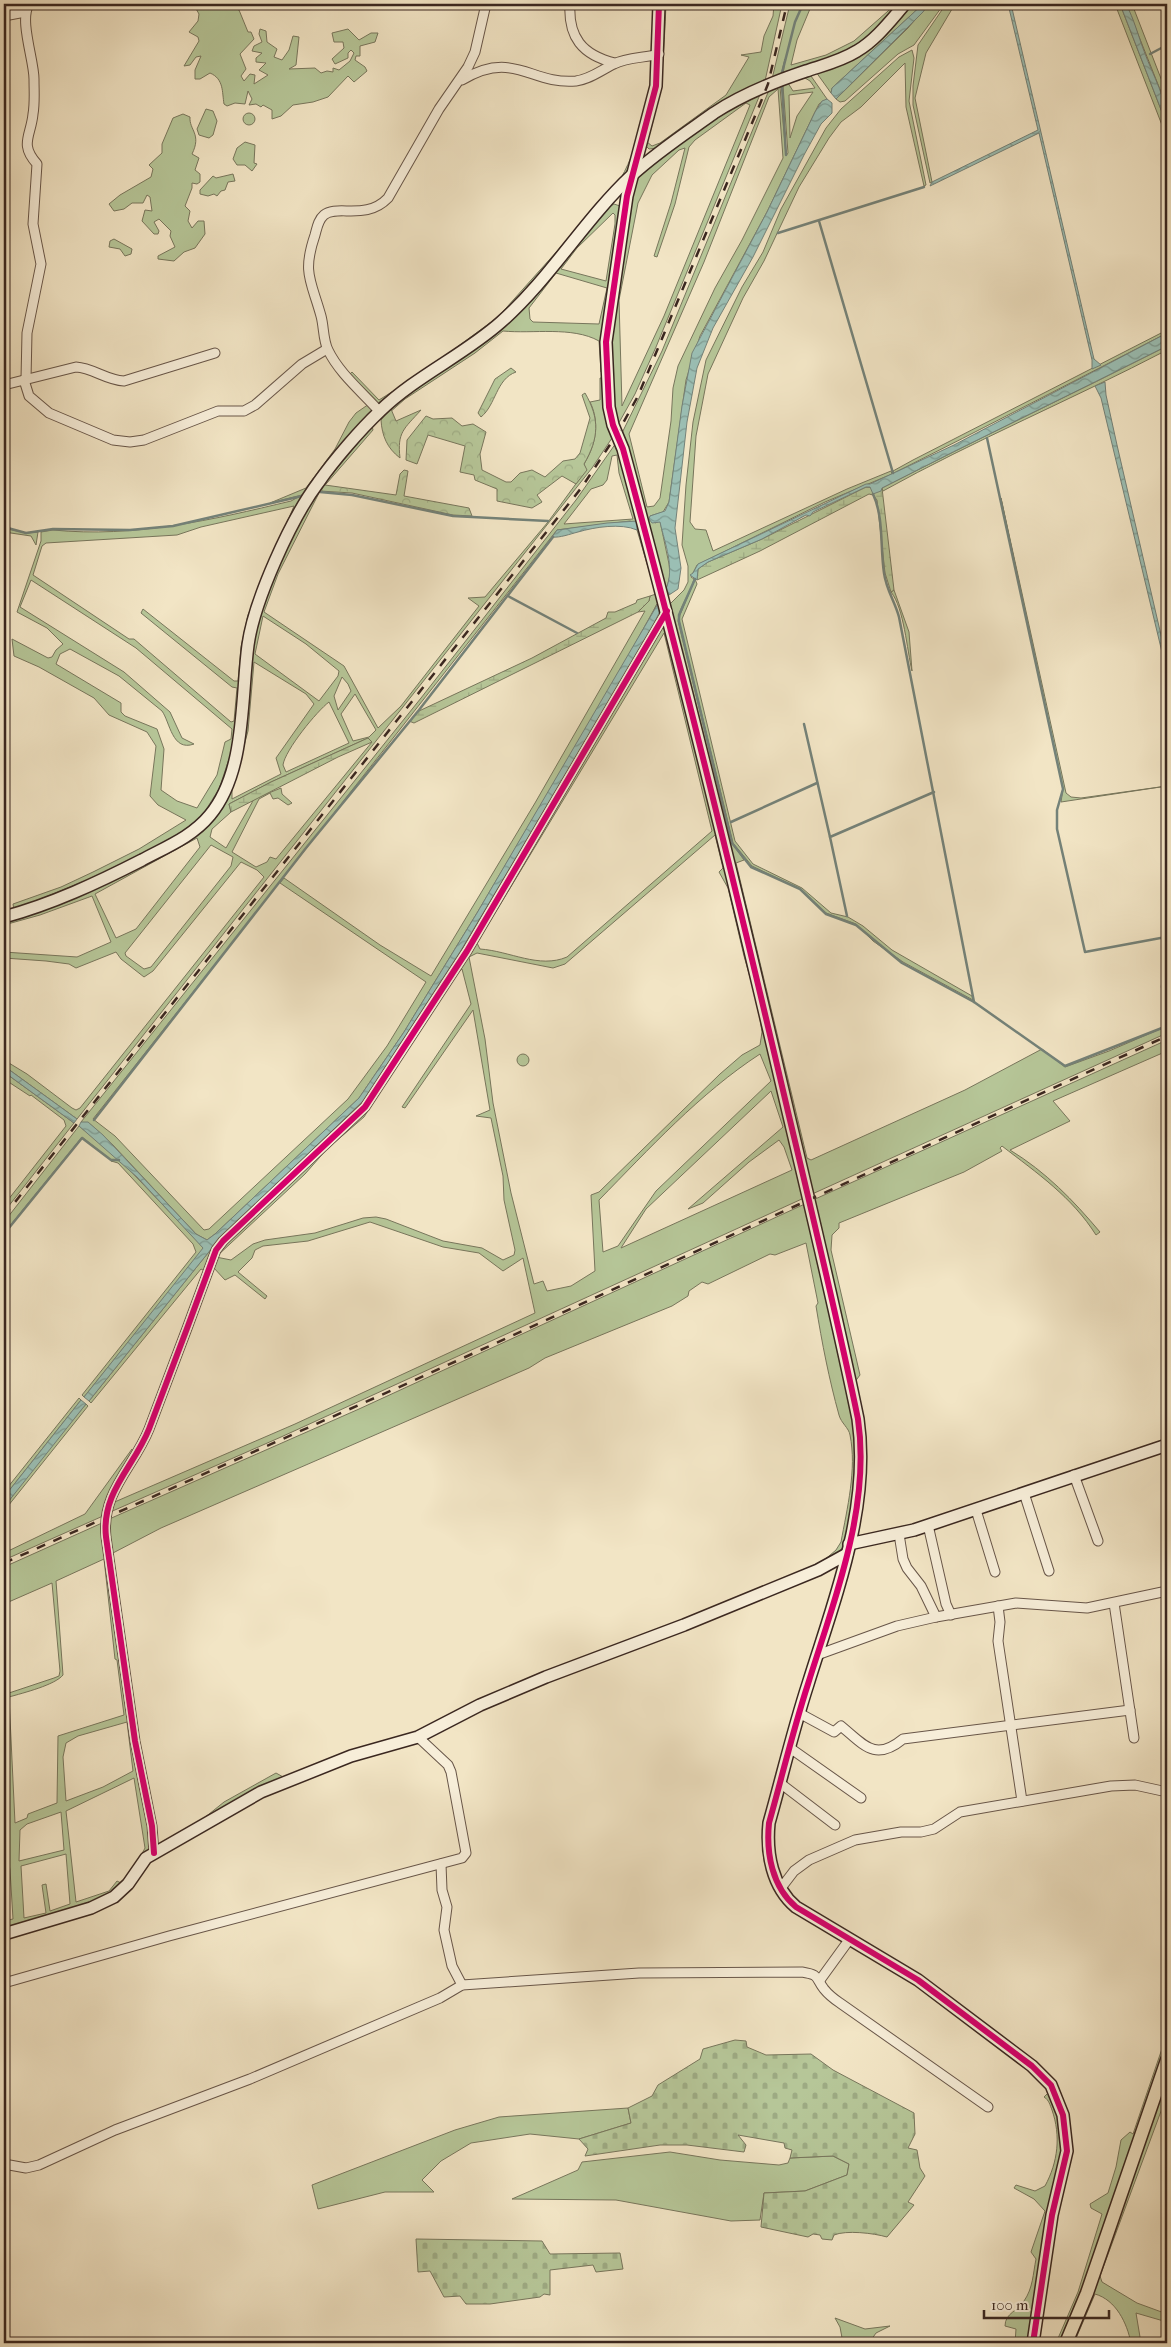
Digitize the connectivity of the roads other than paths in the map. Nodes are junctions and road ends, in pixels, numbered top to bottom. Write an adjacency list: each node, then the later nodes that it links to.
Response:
1 (486, 4): 9 (street)
2 (570, 4): 8 (street)
3 (659, 4): 7 (street)
4 (906, 4): 10 (street)
5 (27, 8): 6 (street); 13 (street)
6 (4, 16)
7 (659, 54): 8 (street); 10 (street)
8 (615, 63): 9 (street)
9 (458, 82): 11 (street)
10 (631, 176): 15 (street); 16 (street)
11 (327, 349): 13 (street); 15 (street)
12 (215, 353): 13 (street)
13 (25, 380): 14 (street)
14 (4, 386)
15 (379, 411): 17 (street)
16 (667, 611): 25 (street); 45 (street)
17 (4, 917)
18 (1167, 1446): 19 (street)
19 (1074, 1475): 20 (street); 24 (street)
20 (1024, 1493): 21 (street); 26 (street)
21 (976, 1510): 22 (street); 27 (street)
22 (928, 1525): 23 (street); 31 (street)
23 (899, 1534): 25 (street); 32 (street)
24 (1098, 1541)
25 (848, 1549): 33 (street); 37 (street)
26 (1049, 1571)
27 (995, 1572)
28 (1167, 1591): 29 (street)
29 (1114, 1602): 30 (street); 34 (street)
30 (998, 1606): 31 (street); 36 (street)
31 (951, 1615): 32 (street)
32 (936, 1617): 33 (street)
33 (817, 1655): 35 (street)
34 (1130, 1710): 36 (street); 38 (street)
35 (799, 1713): 36 (street); 39 (street)
36 (1011, 1726): 43 (street)
37 (418, 1737): 45 (street); 46 (street)
38 (1134, 1738)
39 (790, 1748): 40 (street); 42 (street)
40 (780, 1783): 44 (street); 47 (street)
41 (1167, 1792): 43 (street)
42 (862, 1798)
43 (1022, 1801): 47 (street)
44 (835, 1825)
45 (154, 1853): 48 (street)
46 (441, 1864): 51 (street); 52 (street)
47 (781, 1888): 49 (street)
48 (4, 1934)
49 (849, 1940): 50 (street); 56 (street)
50 (820, 1980): 52 (street); 54 (street)
51 (4, 1983)
52 (462, 1985): 55 (street)
53 (1167, 2060): 57 (main road)
54 (988, 2107)
55 (4, 2164)
56 (1033, 2343)
57 (1066, 2343)

